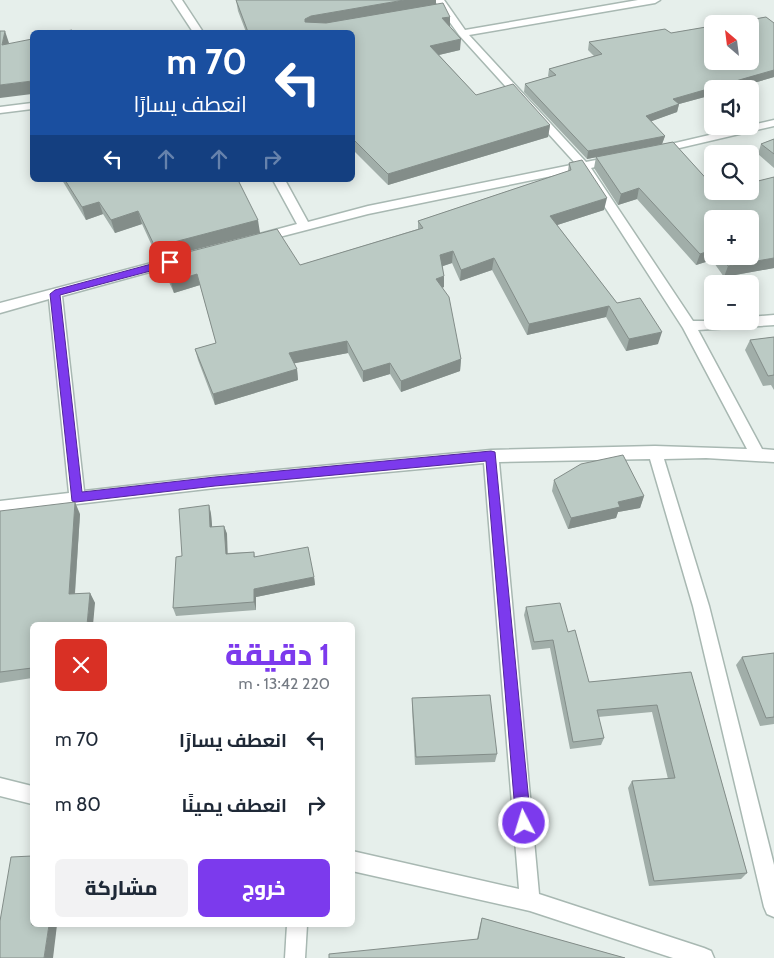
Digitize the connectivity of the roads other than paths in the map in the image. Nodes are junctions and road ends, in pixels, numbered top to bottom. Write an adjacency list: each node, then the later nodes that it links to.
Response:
1 (177, 0): 4 (street)
2 (655, 0): 5 (street)
3 (439, 7): 5 (street)
4 (197, 30)
5 (462, 33): 11 (street)
6 (30, 106): 7 (street)
7 (0, 110)
8 (774, 123): 9 (street)
9 (647, 152)
10 (629, 156): 11 (street)
11 (584, 166): 13 (street); 19 (street)
12 (280, 182): 13 (street)
13 (304, 226): 14 (street)
14 (247, 241)
15 (189, 257): 16 (street)
16 (55, 294): 17 (street); 24 (street)
17 (0, 308)
18 (774, 320): 19 (street)
19 (689, 326): 21 (street)
20 (656, 452): 21 (street); 22 (street); 30 (street)
21 (758, 455): 23 (street)
22 (491, 456): 24 (street); 29 (street)
23 (774, 456)
24 (76, 498): 25 (street)
25 (0, 507)
26 (0, 788): 27 (street)
27 (30, 795)
28 (355, 862): 29 (street)
29 (530, 901): 33 (street)
30 (774, 907)
31 (297, 927): 32 (street)
32 (295, 958)
33 (704, 958)

